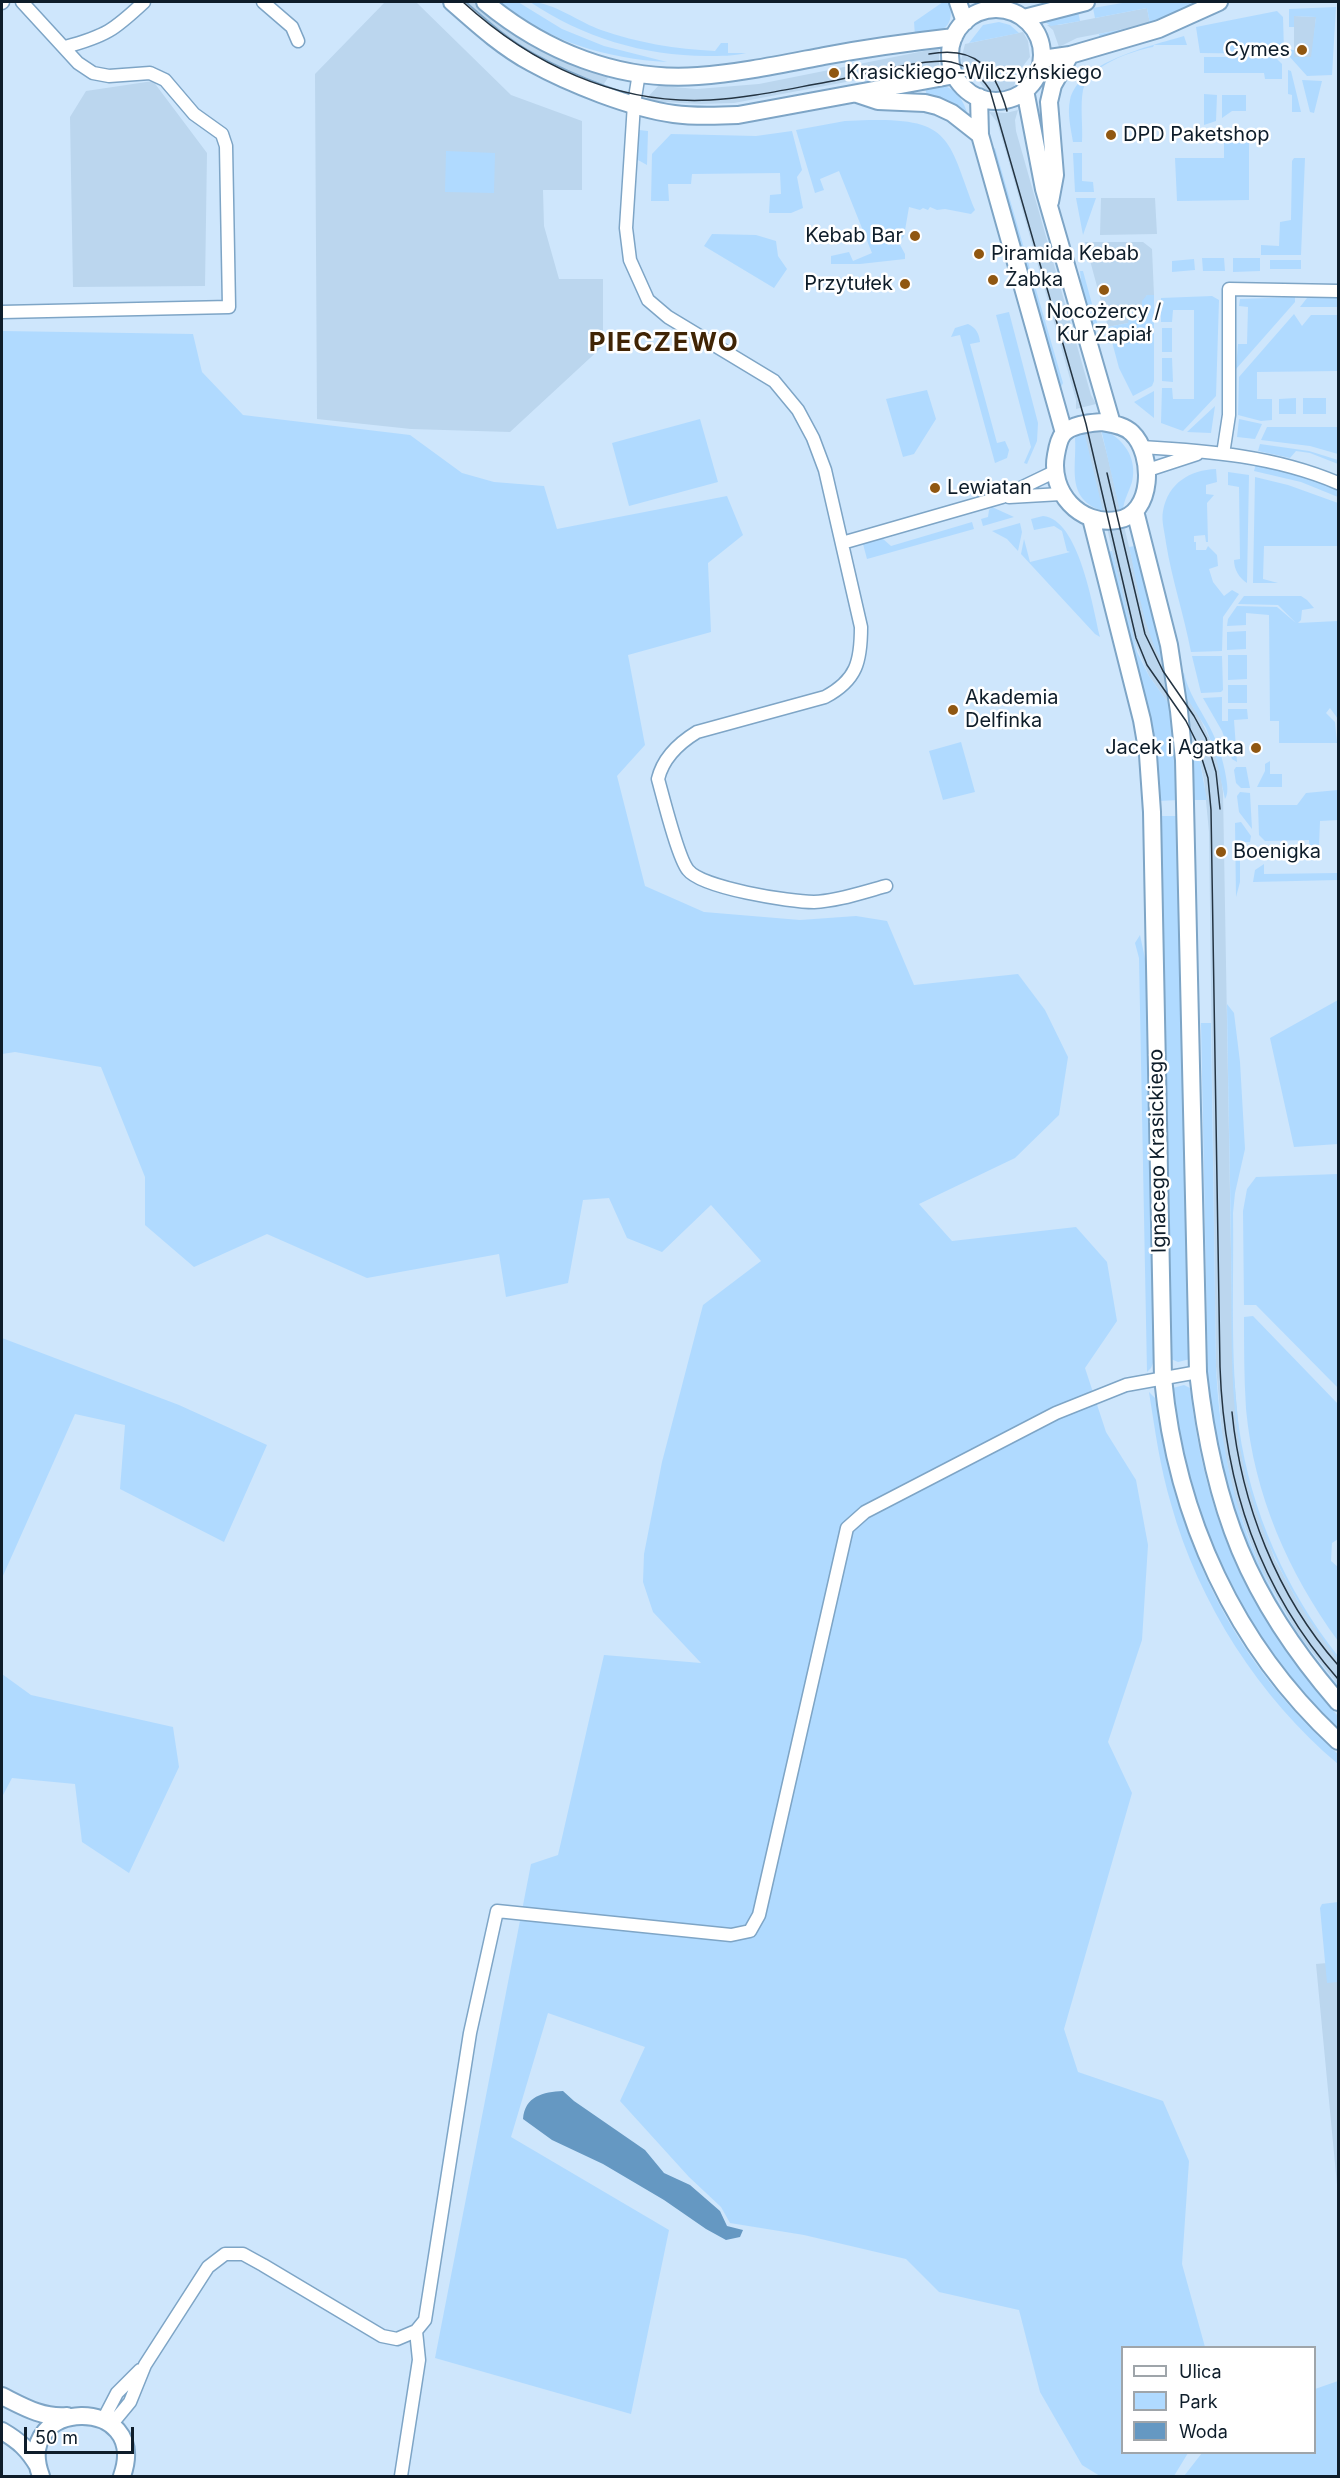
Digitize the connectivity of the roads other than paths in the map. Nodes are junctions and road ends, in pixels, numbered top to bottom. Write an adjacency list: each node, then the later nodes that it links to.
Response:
1 (22, 2): 14 (street)
2 (144, 2): 14 (street)
3 (263, 2): 13 (street)
4 (452, 2): 22 (main road)
5 (485, 2): 17 (main road)
6 (958, 2): 11 (main road)
7 (1086, 2): 10 (main road)
8 (1219, 2): 15 (main road)
9 (992, 5): 10 (main road); 11 (main road)
10 (1024, 18): 16 (main road)
11 (965, 22): 12 (main road)
12 (954, 37): 17 (main road); 18 (main road)
13 (298, 41)
14 (65, 47): 26 (street)
15 (1070, 55): 16 (main road); 24 (main road)
16 (1042, 60): 19 (main road)
17 (639, 74): 22 (street)
18 (955, 75): 20 (main road); 21 (main road)
19 (1025, 90): 21 (main road); 24 (main road)
20 (853, 93): 22 (main road); 23 (main road)
21 (979, 97): 23 (main road)
22 (634, 104): 39 (street)
23 (980, 135): 28 (main road)
24 (1050, 207): 27 (main road)
25 (1338, 291): 31 (street)
26 (2, 312)
27 (1112, 424): 28 (main road); 29 (main road)
28 (1064, 434): 33 (main road)
29 (1141, 447): 30 (street); 32 (main road)
30 (1204, 451): 31 (street); 32 (street)
31 (1223, 454): 34 (street)
32 (1148, 470): 37 (main road)
33 (1054, 472): 35 (main road); 36 (street)
34 (1338, 483)
35 (1061, 494): 36 (street); 38 (main road)
36 (1002, 497): 39 (street)
37 (1135, 511): 38 (main road); 41 (main road, Ignacego Krasickiego)
38 (1091, 518): 42 (main road, Ignacego Krasickiego)
39 (842, 543): 40 (street)
40 (886, 886)
41 (1198, 1372): 42 (street); 43 (main road, Ignacego Krasickiego)
42 (1163, 1378): 44 (main road, Ignacego Krasickiego); 45 (street)
43 (1338, 1702)
44 (1338, 1741)
45 (416, 2331): 48 (street); 54 (street)
46 (2, 2396): 47 (main road)
47 (71, 2416): 48 (main road); 51 (main road)
48 (107, 2423): 50 (main road)
49 (2, 2431): 51 (main road)
50 (126, 2453): 52 (main road); 53 (main road)
51 (39, 2471)
52 (122, 2476)
53 (139, 2476)
54 (401, 2476)

